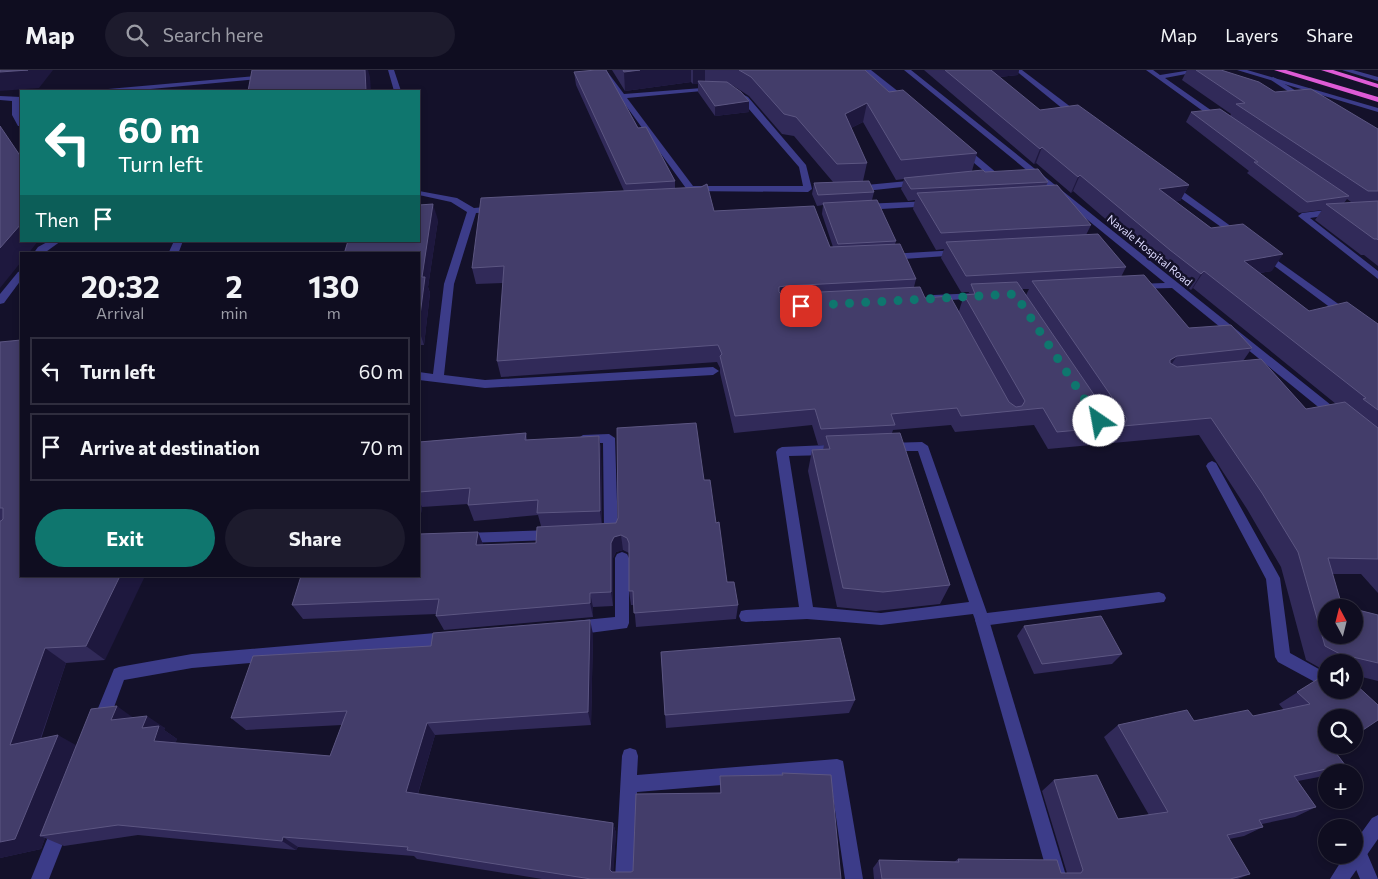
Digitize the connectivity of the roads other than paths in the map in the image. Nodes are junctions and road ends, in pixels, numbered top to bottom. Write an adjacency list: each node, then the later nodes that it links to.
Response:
1 (391, 70): 18 (street)
2 (603, 70): 19 (street)
3 (867, 70): 24 (street)
4 (907, 70): 30 (street, Navale Hospital Road)
5 (1018, 70): 27 (street)
6 (1149, 70): 13 (street)
7 (1204, 70): 13 (street)
8 (1240, 70): 14 (street)
9 (1278, 70): 22 (highway)
10 (1325, 70): 16 (highway)
11 (1345, 70): 15 (street)
12 (277, 76): 17 (street)
13 (1159, 77): 28 (street)
14 (1273, 79): 23 (street); 25 (street)
15 (1378, 79)
16 (1378, 86)
17 (122, 90)
18 (398, 90)
19 (623, 96): 36 (street); 36 (street)
20 (0, 98): 21 (street)
21 (18, 99): 26 (street)
22 (1378, 100)
23 (1313, 104)
24 (912, 107)
25 (1378, 110)
26 (20, 122)
27 (1087, 125)
28 (1232, 127)
29 (957, 145): 32 (street)
30 (1034, 172): 31 (street); 38 (street, Navale Hospital Road)
31 (1020, 174)
32 (985, 177)
33 (926, 182): 35 (street)
34 (1164, 182): 46 (street)
35 (848, 189)
36 (707, 190): 40 (street)
37 (420, 193): 44 (street)
38 (1064, 196): 39 (street); 48 (street, Navale Hospital Road)
39 (1044, 197)
40 (692, 198)
41 (939, 203): 43 (street)
42 (510, 208): 44 (street)
43 (852, 208)
44 (472, 210): 66 (street)
45 (1346, 211): 55 (street)
46 (1243, 239)
47 (55, 242): 51 (street)
48 (1123, 244): 49 (street); 56 (street, Navale Hospital Road)
49 (1104, 245)
50 (1259, 251): 61 (street)
51 (39, 252)
52 (967, 252): 53 (street)
53 (880, 258)
54 (20, 275): 60 (street)
55 (1378, 276)
56 (1174, 284): 57 (street); 62 (street, Navale Hospital Road)
57 (1124, 287)
58 (988, 295): 59 (street)
59 (925, 299)
60 (0, 301)
61 (1354, 320)
62 (1276, 367): 63 (street); 67 (street, Navale Hospital Road)
63 (1258, 368)
64 (713, 371): 66 (street)
65 (420, 376): 66 (street)
66 (438, 378)
67 (1342, 420)
68 (571, 440): 72 (street)
69 (875, 448): 78 (street)
70 (838, 450): 77 (street)
71 (1212, 466): 84 (street)
72 (592, 534)
73 (563, 535): 74 (street)
74 (448, 538)
75 (622, 558): 80 (street)
76 (1159, 598): 78 (street)
77 (807, 613): 78 (street); 79 (street)
78 (980, 614): 96 (street)
79 (746, 616)
80 (563, 628)
81 (465, 637): 82 (street)
82 (259, 655): 83 (street); 85 (street)
83 (254, 672)
84 (1318, 677)
85 (94, 740)
86 (630, 756): 87 (street)
87 (628, 784): 94 (street); 95 (street)
88 (65, 814): 93 (street)
89 (1378, 824): 90 (street)
90 (1363, 845)
91 (1350, 864): 97 (street)
92 (1363, 864): 98 (street)
93 (40, 879)
94 (624, 879)
95 (854, 879)
96 (1058, 879)
97 (1339, 879)
98 (1369, 879)

